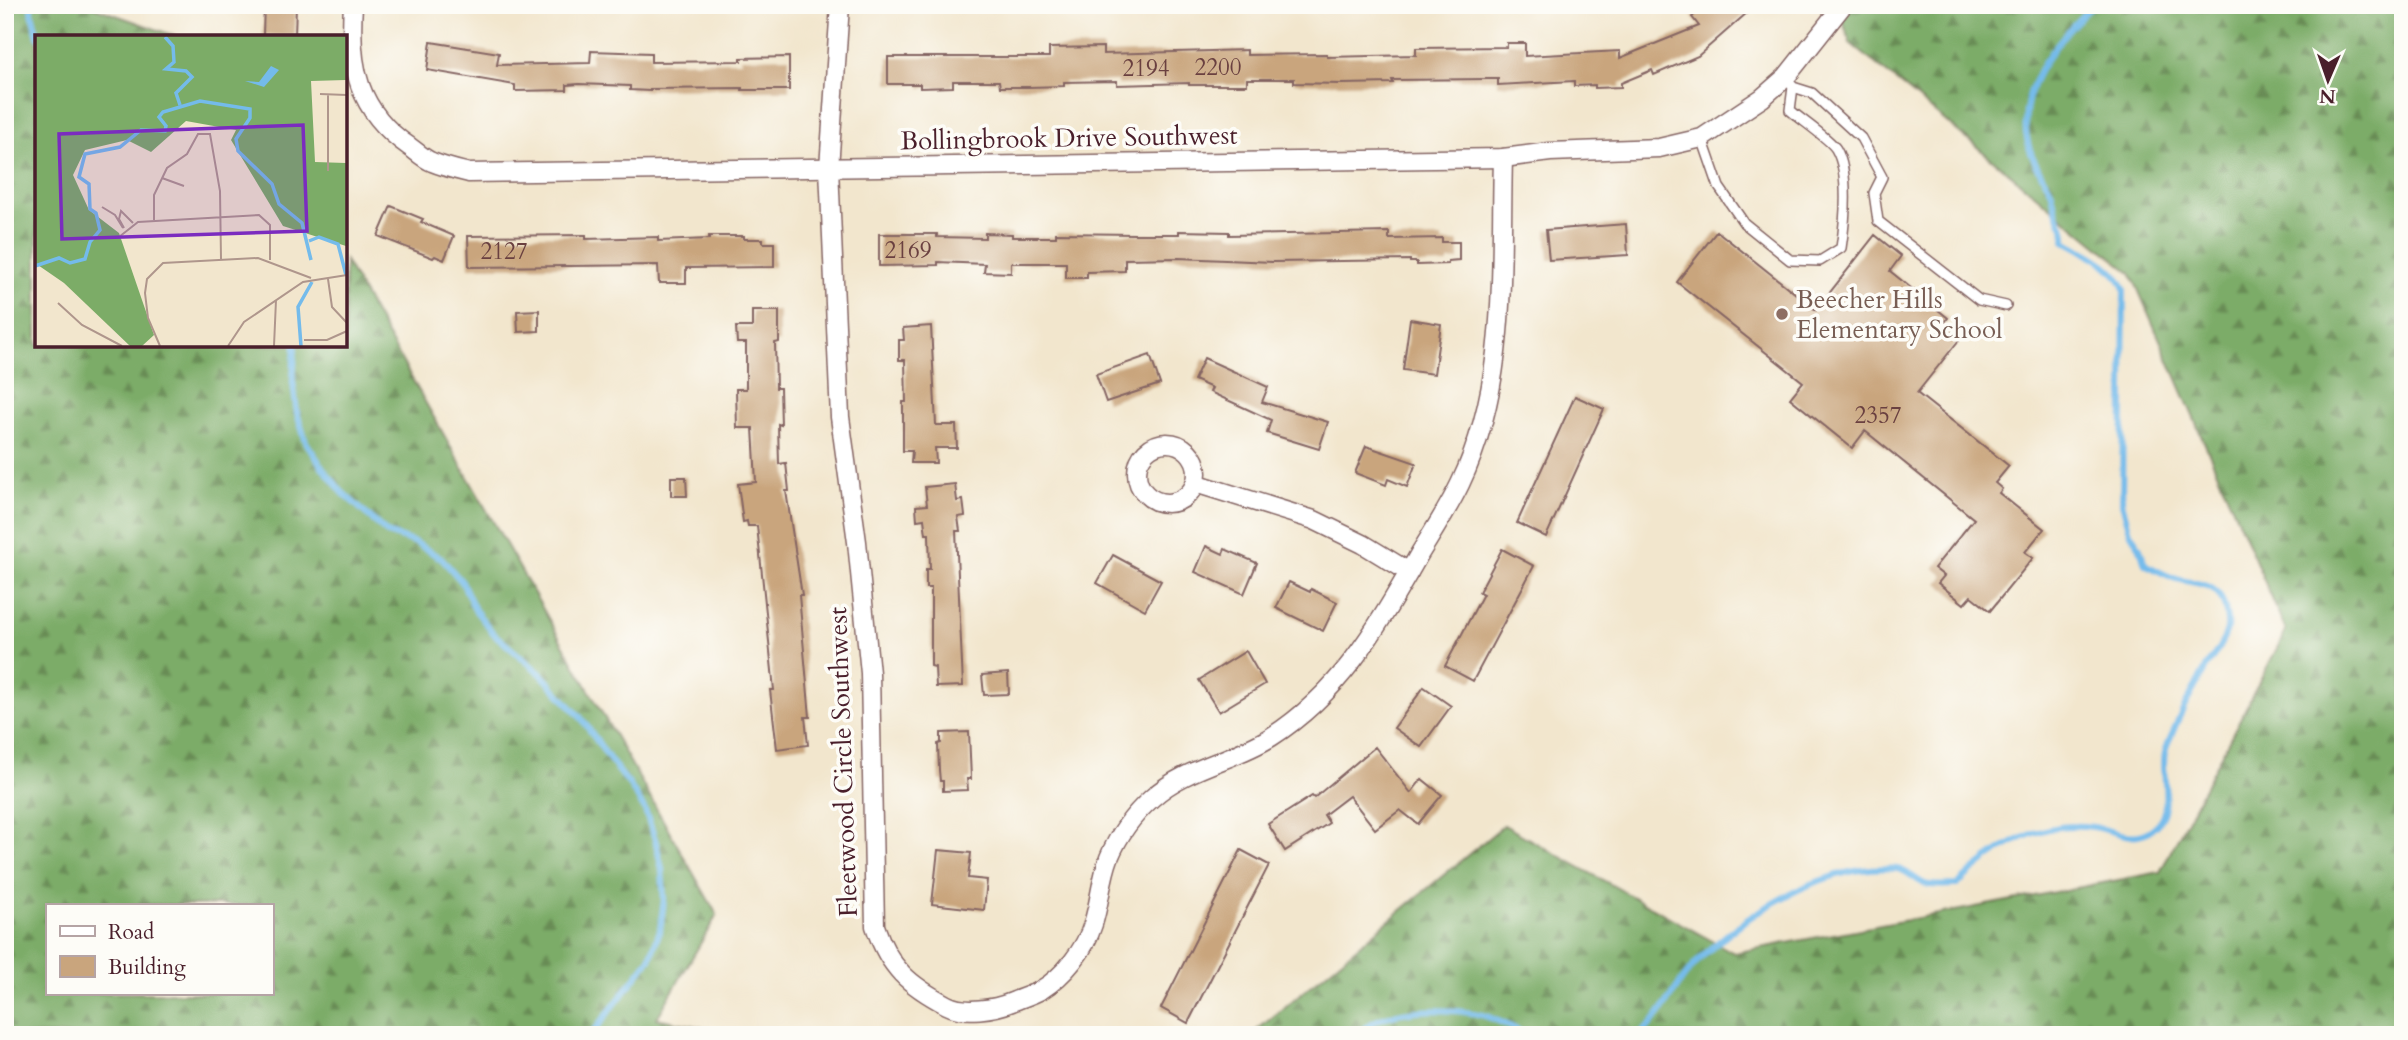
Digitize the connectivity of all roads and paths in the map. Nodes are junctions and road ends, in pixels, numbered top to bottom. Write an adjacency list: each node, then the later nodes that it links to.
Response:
1 (354, 5): 7 (street, Bollingbrook Drive Southwest)
2 (840, 5): 7 (street, Fleetwood Circle Southwest)
3 (1843, 5): 4 (street, Bollingbrook Drive Southwest)
4 (1789, 82): 5 (street, Bollingbrook Drive Southwest); 5 (lane); 8 (lane)
5 (1702, 138): 6 (street, Bollingbrook Drive Southwest)
6 (1503, 158): 7 (street, Bollingbrook Drive Southwest); 10 (street, Fleetwood Circle Southwest)
7 (830, 168): 10 (street, Fleetwood Circle Southwest)
8 (2006, 306)
9 (1195, 483): 10 (street)
10 (1409, 572)

